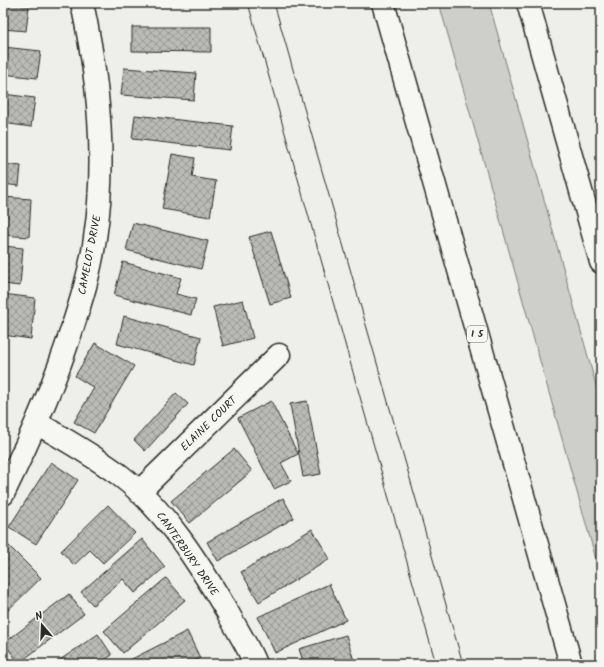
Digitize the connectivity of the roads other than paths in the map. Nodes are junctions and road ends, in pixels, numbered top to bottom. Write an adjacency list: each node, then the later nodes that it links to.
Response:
1 (82, 3): 6 (main road, CAMELOT DRIVE)
2 (383, 3): 10 (main road, I 5)
3 (528, 3): 4 (main road)
4 (601, 262)
5 (279, 355): 7 (main road, ELAINE COURT)
6 (36, 423): 7 (main road, CANTERBURY DRIVE); 8 (main road, CAMELOT DRIVE)
7 (139, 492): 9 (main road, CANTERBURY DRIVE)
8 (3, 494)
9 (256, 664)
10 (571, 664)

